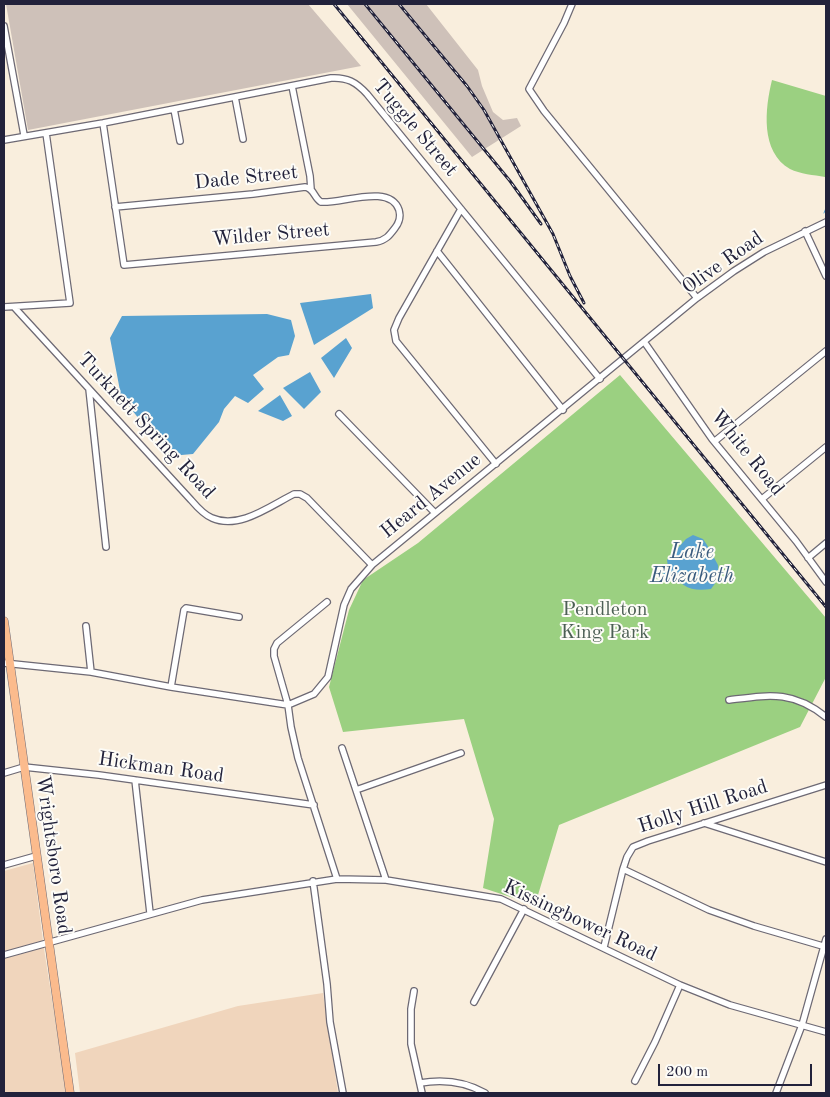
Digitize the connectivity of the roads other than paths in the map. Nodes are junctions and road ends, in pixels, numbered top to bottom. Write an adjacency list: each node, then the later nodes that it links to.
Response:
1 (572, 4): 20 (street)
2 (4, 26): 8 (street)
3 (292, 86): 4 (street, Tuggle Street); 12 (street); 15 (street, Tuggle Street)
4 (235, 97): 5 (street, Tuggle Street); 9 (street)
5 (174, 109): 6 (street, Tuggle Street); 11 (street)
6 (103, 123): 7 (street, Tuggle Street); 13 (street)
7 (46, 133): 8 (street, Tuggle Street); 22 (street)
8 (24, 135): 10 (street, Tuggle Street)
9 (243, 139)
10 (4, 140)
11 (180, 141)
12 (311, 189): 13 (street, Dade Street); 14 (street, Dade Street)
13 (115, 207): 14 (street, Wilder Street)
14 (398, 209)
15 (461, 209): 18 (street); 25 (street, Tuggle Street)
16 (826, 222): 17 (street, Olive Road)
17 (805, 231): 19 (street); 20 (street, Olive Road)
18 (437, 251): 27 (street); 31 (street)
19 (826, 276)
20 (697, 298): 23 (street, Olive Road)
21 (4, 307): 22 (street)
22 (14, 307): 26 (street, Turknett Spring Road)
23 (645, 342): 25 (street, Heard Avenue); 29 (street, White Road)
24 (826, 351): 29 (street)
25 (600, 379): 27 (street, Heard Avenue)
26 (89, 389): 35 (street); 37 (street, Turknett Spring Road)
27 (563, 410): 31 (street, Heard Avenue)
28 (338, 414): 33 (street)
29 (715, 441): 32 (street, White Road)
30 (826, 447): 32 (street)
31 (496, 464): 33 (street, Heard Avenue)
32 (762, 499): 36 (street, White Road)
33 (435, 514): 37 (street, Heard Avenue)
34 (826, 543): 36 (street)
35 (106, 547)
36 (808, 558): 38 (street, White Road)
37 (372, 565): 47 (street, Heard Avenue)
38 (826, 582)
39 (327, 602): 47 (street)
40 (239, 617): 45 (street)
41 (4, 621): 43 (main road, Wrightsboro Road)
42 (86, 626): 44 (street)
43 (6, 663): 44 (street); 51 (main road, Wrightsboro Road)
44 (91, 672): 45 (street)
45 (172, 687): 47 (street)
46 (729, 700): 48 (street)
47 (288, 705): 56 (street)
48 (826, 717)
49 (342, 748): 55 (street)
50 (461, 754): 55 (street)
51 (24, 767): 52 (street, Hickman Road); 53 (street, Hickman Road); 58 (main road, Wrightsboro Road)
52 (4, 773)
53 (135, 780): 56 (street, Hickman Road); 66 (street)
54 (826, 786): 57 (street, Holly Hill Road)
55 (356, 790): 63 (street)
56 (314, 805): 62 (street)
57 (704, 823): 59 (street); 61 (street, Holly Hill Road)
58 (36, 856): 60 (street); 68 (main road, Wrightsboro Road)
59 (826, 862)
60 (4, 865)
61 (623, 869): 69 (street); 70 (street, Holly Hill Road)
62 (336, 879): 63 (street, Kissingbower Road); 64 (street, Kissingbower Road)
63 (386, 880): 65 (street, Kissingbower Road)
64 (313, 881): 66 (street, Kissingbower Road); 80 (street)
65 (524, 909): 70 (street, Kissingbower Road); 74 (street)
66 (150, 913): 68 (street, Kissingbower Road)
67 (826, 939): 69 (street)
68 (49, 942): 71 (street, Kissingbower Road); 79 (main road, Wrightsboro Road)
69 (825, 946): 75 (street)
70 (604, 948): 72 (street, Kissingbower Road)
71 (4, 954)
72 (680, 985): 75 (street, Kissingbower Road); 77 (street)
73 (414, 992): 78 (street)
74 (474, 1002)
75 (802, 1025): 76 (street, Kissingbower Road); 83 (street)
76 (826, 1032)
77 (635, 1081)
78 (420, 1083): 81 (street); 82 (street)
79 (70, 1093)
80 (343, 1093)
81 (422, 1093)
82 (485, 1093)
83 (776, 1093)

